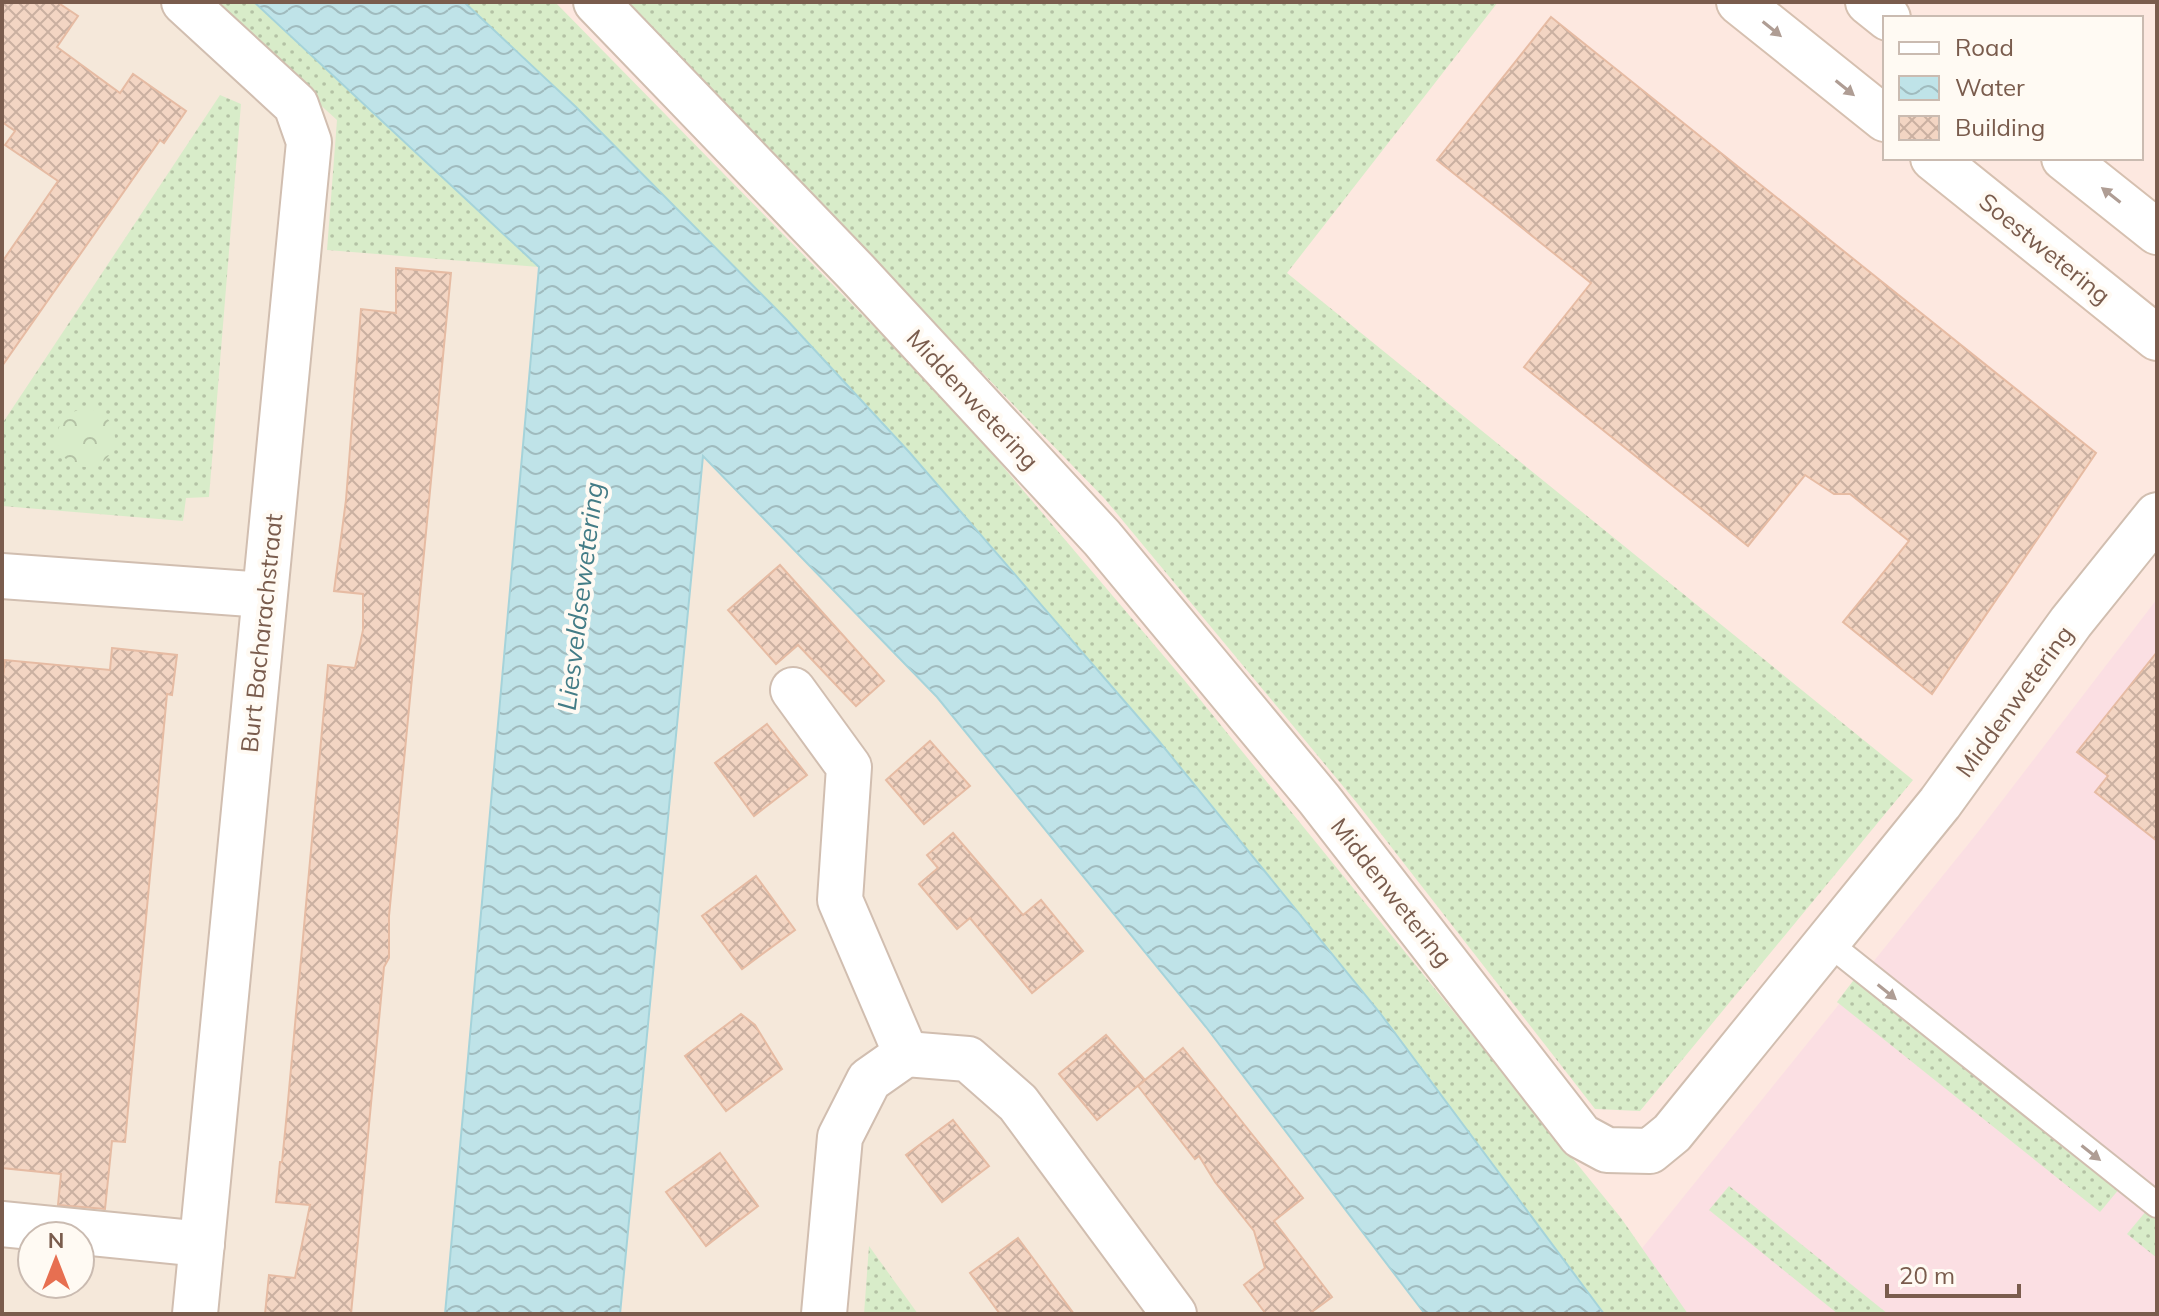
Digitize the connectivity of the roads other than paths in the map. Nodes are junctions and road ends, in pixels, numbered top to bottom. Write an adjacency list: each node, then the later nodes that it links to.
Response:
1 (184, 2): 13 (street, Burt Bacharachstraat)
2 (596, 2): 15 (street, Middenwetering)
3 (1739, 2): 6 (street, one-way to 6)
4 (1868, 2): 5 (street)
5 (1886, 16)
6 (1883, 117)
7 (1935, 160): 10 (street, Soestwetering)
8 (2067, 160): 9 (street, one-way to 8)
9 (2157, 232)
10 (2157, 338)
11 (2157, 515): 15 (street, Middenwetering)
12 (2, 576): 13 (street)
13 (264, 595): 19 (street, Burt Bacharachstraat)
14 (793, 690): 16 (street)
15 (1827, 942): 17 (lane, one-way to 17)
16 (906, 1054): 21 (street); 22 (street)
17 (2157, 1205)
18 (2, 1224): 19 (street)
19 (202, 1244): 20 (street, Burt Bacharachstraat)
20 (195, 1314)
21 (824, 1314)
22 (1174, 1314)

